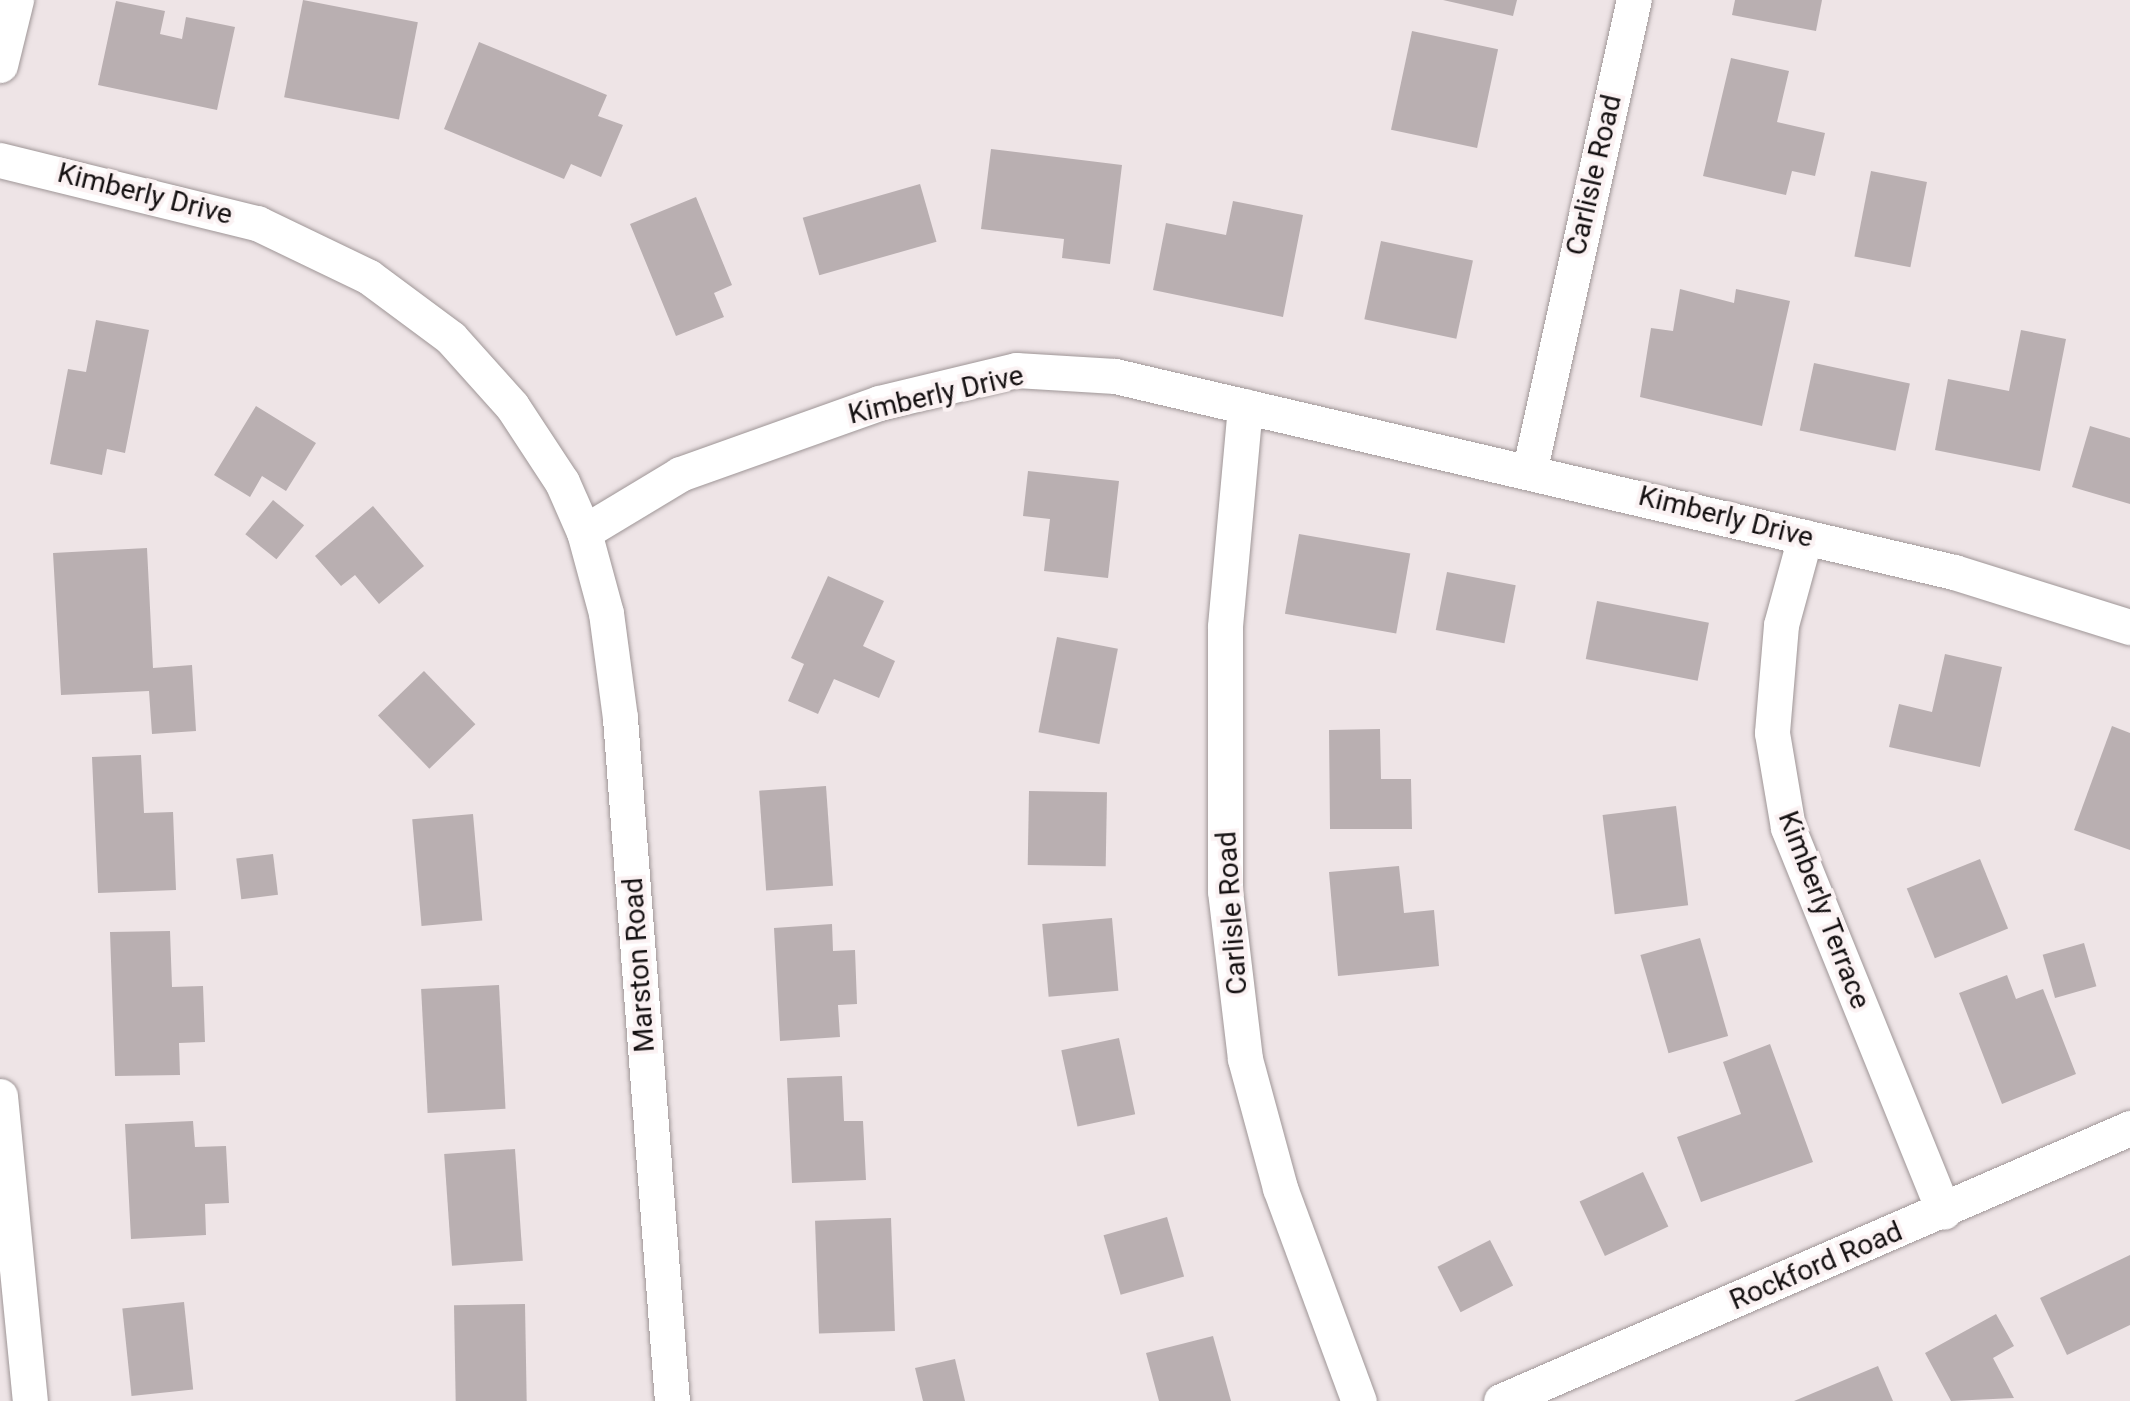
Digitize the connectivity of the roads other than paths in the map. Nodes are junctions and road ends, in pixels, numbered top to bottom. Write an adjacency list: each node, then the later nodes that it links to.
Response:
1 (16, 0): 3 (street)
2 (1634, 0): 6 (street, Carlisle Road)
3 (0, 65)
4 (0, 160): 7 (street, Kimberly Drive)
5 (1245, 406): 6 (street, Kimberly Drive); 7 (street, Kimberly Drive); 15 (street, Carlisle Road)
6 (1530, 468): 8 (street, Kimberly Drive)
7 (584, 532): 14 (street, Marston Road)
8 (1805, 536): 9 (street, Kimberly Drive); 12 (street, Kimberly Terrace)
9 (2130, 627)
10 (0, 1096): 13 (street)
11 (2130, 1128): 12 (street, Rockford Road)
12 (1944, 1212): 16 (street, Rockford Road)
13 (30, 1401)
14 (672, 1401)
15 (1359, 1401)
16 (1500, 1401)

